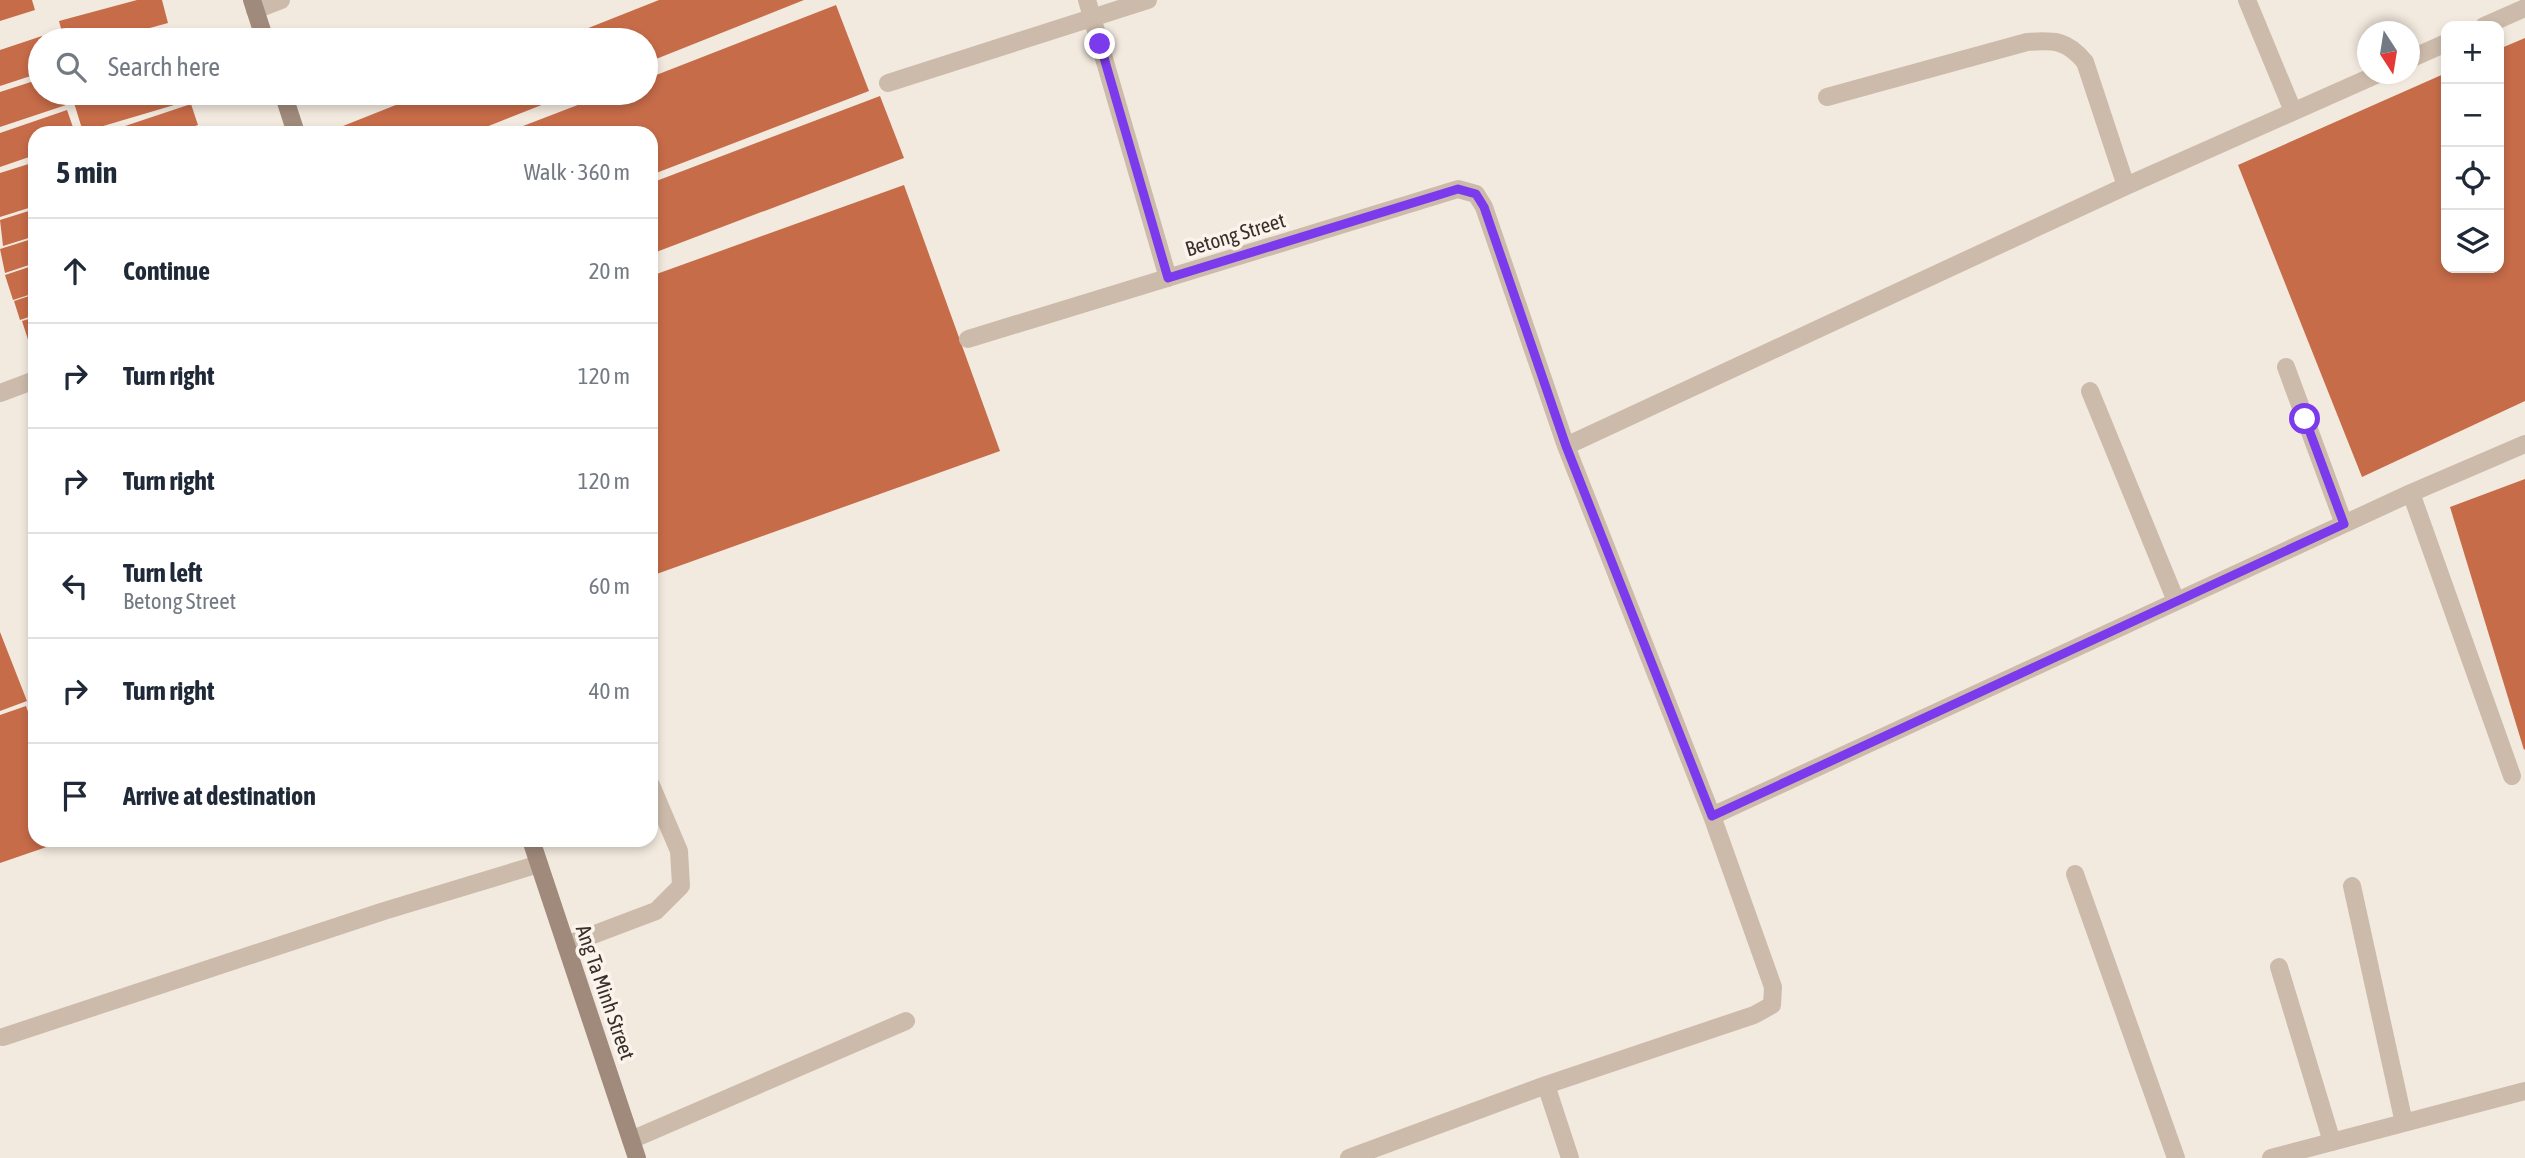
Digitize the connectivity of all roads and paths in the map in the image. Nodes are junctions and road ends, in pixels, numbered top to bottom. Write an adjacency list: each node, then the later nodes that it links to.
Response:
1 (281, 0): 5 (street)
2 (1087, 0): 7 (street)
3 (1148, 0): 7 (street)
4 (2248, 0): 16 (street)
5 (253, 5): 9 (street)
6 (2525, 8): 8 (street)
7 (1092, 18): 12 (street); 19 (street)
8 (2495, 21)
9 (261, 28)
10 (2441, 45): 11 (street)
11 (2420, 55)
12 (888, 83)
13 (2357, 83): 16 (street)
14 (1827, 97): 18 (street)
15 (287, 105): 17 (street)
16 (2294, 111): 18 (street)
17 (294, 126)
18 (2126, 186): 26 (street)
19 (1168, 278): 20 (street, Betong Street); 26 (street, Betong Street)
20 (968, 339)
21 (2286, 367): 28 (street)
22 (28, 381): 23 (street)
23 (2, 387)
24 (2090, 391): 29 (street)
25 (2525, 444): 27 (street)
26 (1566, 446): 32 (street)
27 (2411, 493): 28 (street); 30 (street)
28 (2344, 524): 29 (street)
29 (2176, 601): 32 (street)
30 (2512, 776)
31 (658, 802): 37 (street)
32 (1712, 816): 41 (street)
33 (533, 847): 34 (street, Ang Ta Minh Street)
34 (539, 864): 37 (street, Ang Ta Minh Street); 40 (street)
35 (2075, 874): 48 (street)
36 (2352, 886): 43 (street)
37 (566, 945): 45 (street, Ang Ta Minh Street)
38 (2279, 967): 44 (street)
39 (906, 1021): 45 (street)
40 (2, 1037)
41 (1546, 1085): 46 (street); 47 (street)
42 (2525, 1091): 43 (street)
43 (2403, 1123): 44 (street)
44 (2332, 1142): 49 (street)
45 (634, 1149)
46 (1349, 1158)
47 (1570, 1158)
48 (2176, 1158)
49 (2271, 1158)

